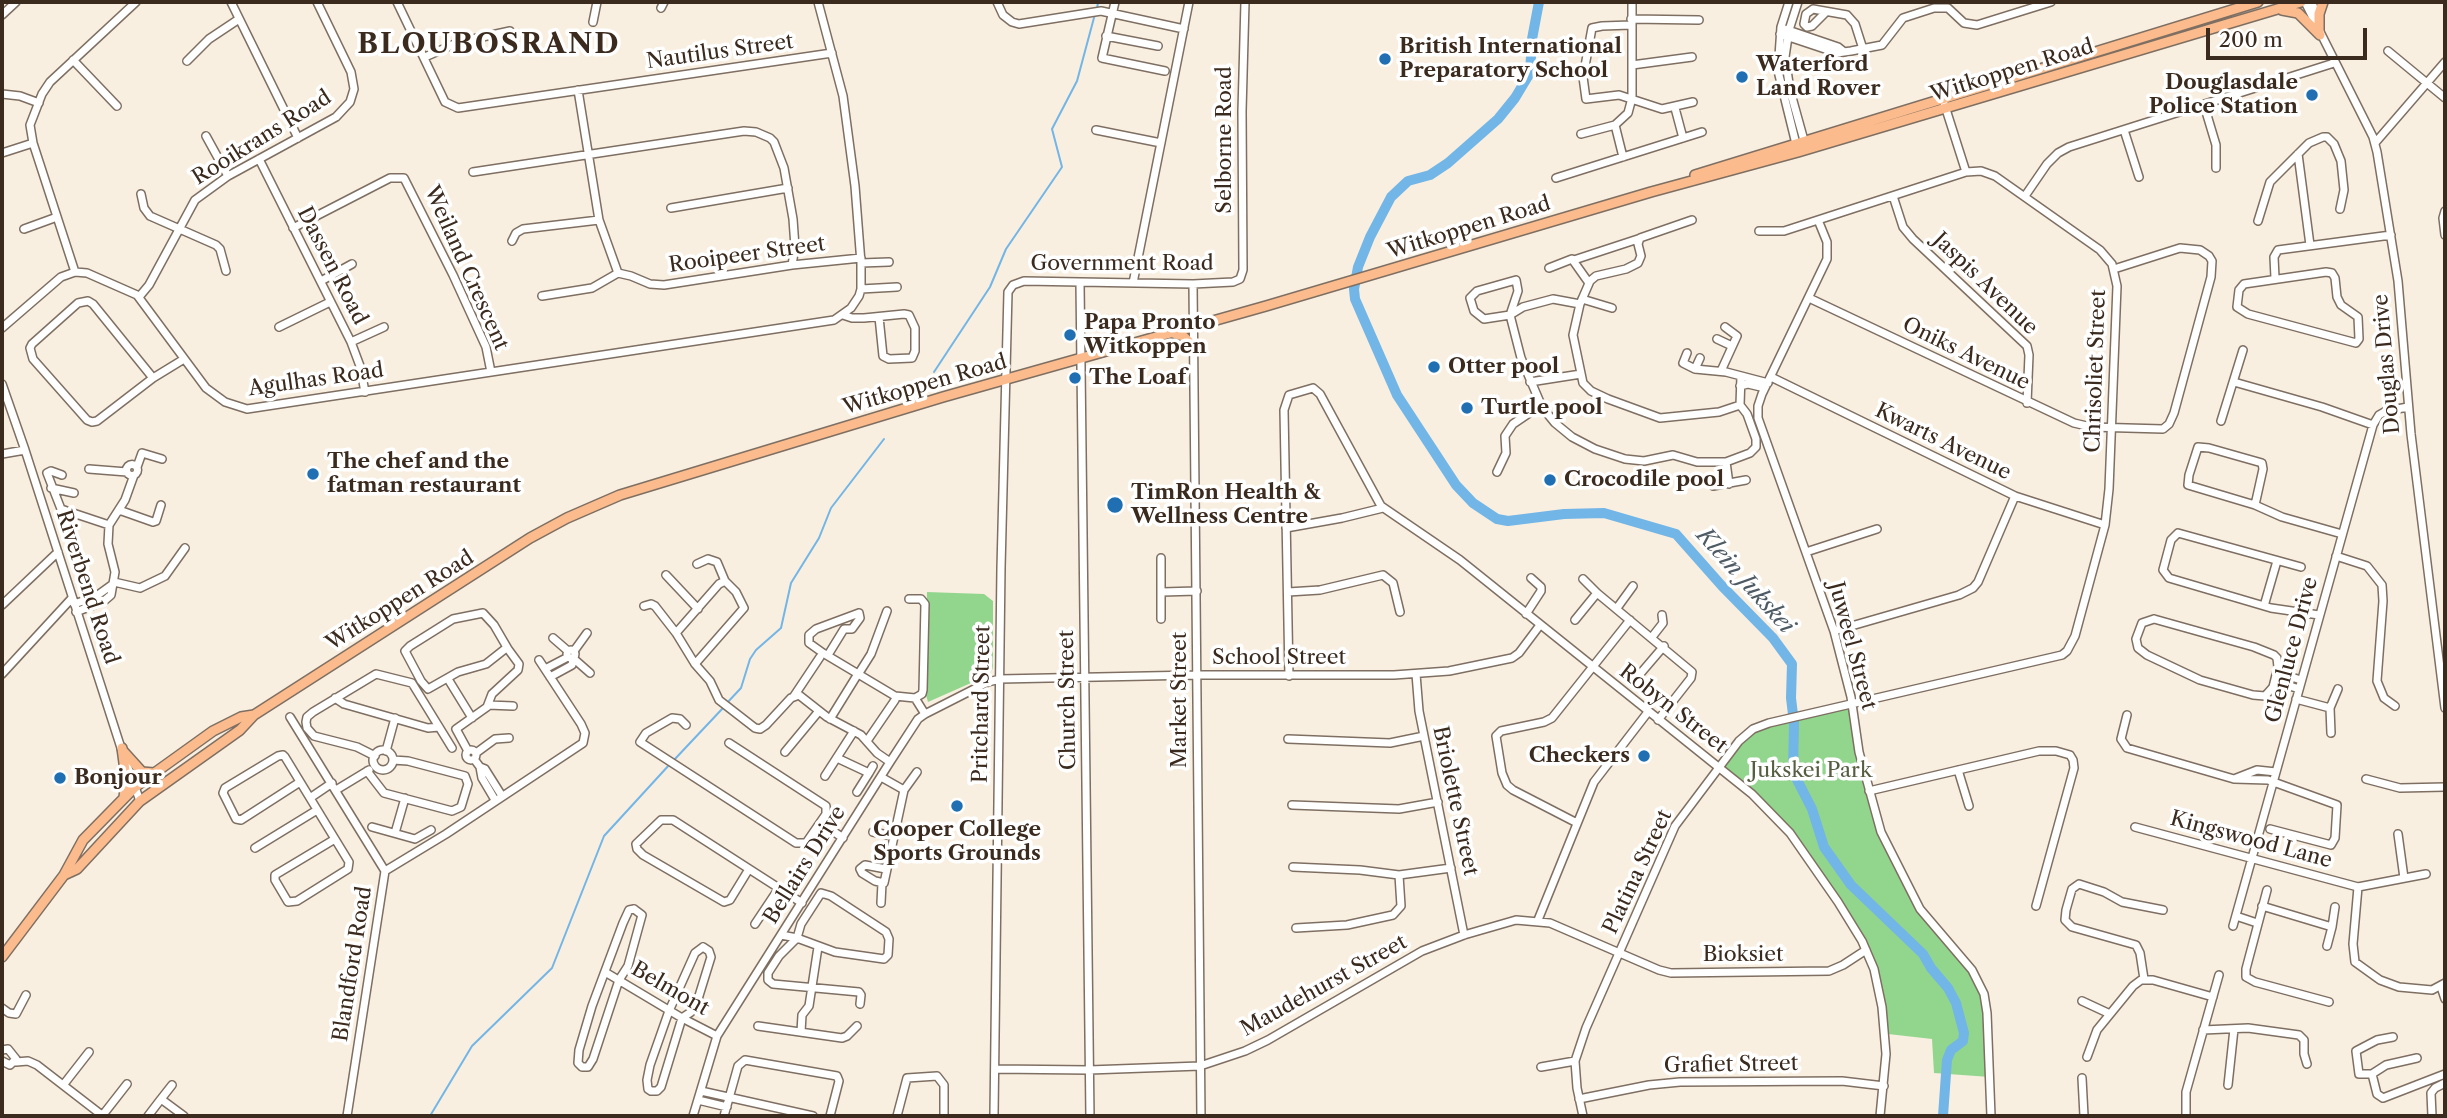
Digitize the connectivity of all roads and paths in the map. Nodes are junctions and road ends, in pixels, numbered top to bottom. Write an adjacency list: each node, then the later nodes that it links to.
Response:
1 (16, 2): 23 (street)
2 (136, 2): 39 (street)
3 (231, 2): 24 (street)
4 (317, 2): 62 (street, Rooikrans Road)
5 (397, 2): 37 (street)
6 (597, 2): 26 (street)
7 (818, 2): 36 (street)
8 (997, 2): 22 (street)
9 (1115, 2): 22 (street)
10 (1189, 2): 28 (street)
11 (1245, 2): 111 (street, Selborne Road)
12 (1632, 2): 27 (street)
13 (1790, 2): 30 (street)
14 (1798, 2): 30 (street)
15 (2051, 2): 34 (street)
16 (2258, 2): 52 (main road, Witkoppen Road)
17 (2303, 2): 20 (main road, Witkoppen Road); 31 (street, Douglas Drive)
18 (2312, 2): 31 (street, Douglas Drive)
19 (2323, 2): 31 (main road)
20 (2269, 11): 31 (main road); 52 (main road, Witkoppen Road)
21 (1826, 12): 34 (street)
22 (1111, 13): 28 (street); 32 (street)
23 (2, 15)
24 (239, 19): 40 (street); 62 (street)
25 (1699, 20): 27 (street)
26 (593, 22)
27 (1631, 22): 43 (street); 48 (street)
28 (1184, 29): 65 (street)
29 (510, 30): 37 (street)
30 (1785, 32): 34 (street); 67 (street)
31 (2319, 32): 42 (street, Douglas Drive)
32 (1106, 36): 33 (street); 44 (street)
33 (1158, 46)
34 (1863, 49)
35 (2388, 51): 45 (street)
36 (832, 53): 46 (street, Nautilus Street); 101 (street)
37 (425, 57): 46 (street, Nautilus Street)
38 (1692, 57): 43 (street)
39 (74, 60): 51 (street); 54 (street)
40 (187, 61)
41 (2445, 62): 45 (street)
42 (2334, 63): 53 (street); 66 (street, Douglas Drive)
43 (1632, 65): 48 (street)
44 (1165, 71)
45 (2428, 84): 49 (street); 66 (street)
46 (578, 90): 69 (street)
47 (2, 94): 51 (street)
48 (1632, 98): 55 (street); 56 (street)
49 (2445, 99)
50 (1693, 102): 55 (street)
51 (39, 103): 64 (street)
52 (1944, 105): 67 (main road, Witkoppen Road); 75 (street)
53 (2204, 105): 58 (street); 73 (street)
54 (117, 106)
55 (1675, 108): 63 (street)
56 (1615, 125): 60 (street); 71 (street)
57 (1096, 130): 65 (street)
58 (2124, 130): 77 (street); 82 (street)
59 (1702, 132): 63 (street)
60 (1581, 134)
61 (206, 136): 76 (street)
62 (298, 138): 72 (street, Rooikrans Road)
63 (1683, 138): 71 (street)
64 (33, 143): 68 (street); 86 (street)
65 (1161, 143): 113 (street)
66 (2375, 143): 95 (street, Douglas Drive)
67 (1801, 147): 129 (main road, Witkoppen Road)
68 (2, 153)
69 (589, 154): 74 (street); 79 (street); 87 (street)
70 (2298, 154): 84 (street); 90 (street); 99 (street)
71 (1623, 157): 78 (street)
72 (259, 159): 76 (street, Rooikrans Road); 91 (street, Dassen Road)
73 (2216, 168)
74 (473, 172)
75 (1966, 172): 81 (street); 82 (street, Chrisoliet Street)
76 (228, 176): 93 (street, Rooikrans Road)
77 (2139, 177)
78 (1556, 178)
79 (788, 188): 83 (street); 104 (street)
80 (141, 194): 93 (street)
81 (1893, 196): 89 (street); 157 (street, Jaspis Avenue)
82 (2025, 196): 106 (street, Chrisoliet Street)
83 (671, 208)
84 (2340, 209)
85 (2445, 211): 96 (street)
86 (57, 217): 92 (street); 108 (street)
87 (599, 220): 98 (street); 109 (street)
88 (1692, 220): 97 (street)
89 (1818, 220): 94 (street); 122 (street, Juweel Street)
90 (2258, 221)
91 (293, 228): 112 (street, Dassen Road); 146 (street, Weiland Crescent)
92 (24, 229)
93 (177, 229): 107 (street); 121 (street, Rooikrans Road)
94 (1759, 231)
95 (2391, 235): 99 (street); 160 (street, Douglas Drive)
96 (2445, 235)
97 (1638, 239): 100 (street); 114 (street)
98 (512, 241)
99 (2310, 245): 110 (street)
100 (1574, 260): 105 (street); 114 (street)
101 (861, 261): 102 (street, Rooipeer Street); 104 (street, Rooipeer Street); 118 (street)
102 (889, 262)
103 (352, 264): 112 (street)
104 (792, 265): 109 (street, Rooipeer Street)
105 (1549, 268)
106 (2114, 269): 163 (street, Chrisoliet Street); 163 (street, Oniks Avenue)
107 (226, 271)
108 (75, 272): 121 (street, Agulhas Road); 133 (street)
109 (618, 273): 120 (street)
110 (2275, 278): 110 (street)
111 (1240, 279): 116 (street, Government Road)
112 (321, 281): 123 (street, Dassen Road)
113 (1133, 283): 115 (street, Government Road); 116 (street, Government Road)
114 (1590, 283): 124 (street)
115 (1080, 284): 119 (street, Government Road); 143 (street, Church Street)
116 (1193, 284): 129 (street, Market Street)
117 (897, 288): 118 (street)
118 (862, 289): 126 (street)
119 (1008, 292): 150 (street, Pritchard Street)
120 (542, 296)
121 (139, 297): 142 (street, Agulhas Road)
122 (1809, 298): 155 (street, Juweel Street); 157 (street, Oniks Avenue)
123 (330, 302): 130 (street); 136 (street, Dassen Road)
124 (1581, 302): 125 (street); 127 (street); 147 (street)
125 (1612, 308)
126 (844, 314): 128 (street, Agulhas Road); 146 (street, Agulhas Road)
127 (1510, 315): 127 (street); 151 (street)
128 (879, 317): 128 (street, Agulhas Road)
129 (1194, 326): 134 (main road, Witkoppen Road); 138 (street, Market Street)
130 (279, 327)
131 (384, 327): 136 (street)
132 (1725, 327): 137 (street)
133 (2, 328)
134 (1172, 332): 138 (main road); 143 (main road, Witkoppen Road)
135 (1717, 339): 137 (street)
136 (352, 342): 156 (street, Dassen Road)
137 (1732, 346): 145 (street)
138 (1194, 347): 201 (street, Market Street)
139 (2243, 350): 152 (street)
140 (1687, 353): 144 (street)
141 (1700, 358): 144 (street)
142 (184, 359): 149 (street); 156 (street, Agulhas Road)
143 (1082, 359): 150 (main road, Witkoppen Road); 245 (street, Church Street)
144 (1695, 369): 145 (street)
145 (1721, 371): 148 (street)
146 (491, 372): 156 (street, Agulhas Road)
147 (1581, 374): 151 (street); 159 (street)
148 (1741, 376): 154 (street); 155 (street)
149 (153, 378): 149 (street)
150 (1005, 381): 247 (street, Pritchard Street); 264 (main road, Witkoppen Road)
151 (1530, 382): 158 (street)
152 (2234, 382): 161 (street); 162 (street)
153 (2, 384): 164 (street, Riverbend Road)
154 (1744, 385): 155 (street); 159 (street)
155 (1767, 386): 177 (street, Kwarts Avenue); 189 (street, Juweel Street)
156 (365, 392)
157 (2027, 403): 163 (street, Oniks Avenue)
158 (1541, 405): 167 (street); 169 (street)
159 (1740, 405): 167 (street)
160 (2408, 407): 162 (street); 260 (street, Douglas Drive)
161 (2221, 421)
162 (2372, 425): 186 (street, Glenluce Drive)
163 (2112, 428): 182 (street, Chrisoliet Street)
164 (25, 450): 165 (street); 188 (street, Riverbend Road)
165 (2, 454)
166 (162, 459): 170 (street)
167 (1726, 462): 173 (street)
168 (89, 469): 170 (street)
169 (1497, 472)
170 (131, 473): 181 (street)
171 (62, 475): 175 (street)
172 (1746, 480): 173 (street)
173 (1729, 484): 174 (street)
174 (1713, 486)
175 (51, 488): 176 (street); 183 (street)
176 (74, 493)
177 (2015, 496): 182 (street, Kwarts Avenue); 222 (street)
178 (161, 505): 181 (street)
179 (2255, 505): 179 (street); 186 (street)
180 (1384, 508): 184 (street); 184 (street); 214 (street, Robyn Street)
181 (119, 510): 183 (street)
182 (2105, 524): 230 (street, Chrisoliet Street)
183 (109, 526): 199 (street)
184 (1286, 528): 203 (street)
185 (1877, 528): 189 (street)
186 (2342, 534): 191 (street, Glenluce Drive)
187 (185, 548): 199 (street)
188 (58, 552): 206 (street, Riverbend Road); 207 (street)
189 (1807, 552): 222 (street, Juweel Street)
190 (693, 554): 198 (street)
191 (2336, 556): 216 (street, Glenluce Drive); 258 (street)
192 (1161, 558): 202 (street)
193 (2277, 561): 194 (street); 209 (street); 209 (street)
194 (2301, 567)
195 (666, 575): 210 (street)
196 (1531, 578): 214 (street)
197 (1583, 579): 204 (street)
198 (725, 580): 210 (street); 234 (street)
199 (113, 583): 206 (street)
200 (1633, 586): 211 (street)
201 (1197, 591): 202 (street); 242 (street, Market Street)
202 (1162, 592): 217 (street)
203 (1288, 592): 213 (street); 243 (street)
204 (1597, 593): 211 (street); 218 (street)
205 (909, 599): 252 (street)
206 (74, 605): 238 (street); 281 (street, Riverbend Road)
207 (2, 606)
208 (644, 606): 224 (street)
209 (2264, 606): 216 (street)
210 (698, 608): 224 (street)
211 (1617, 608): 219 (street)
212 (887, 611): 241 (street)
213 (1400, 612)
214 (1526, 614): 221 (street, Robyn Street)
215 (1662, 614): 226 (street)
216 (2319, 615): 248 (street, Glenluce Drive)
217 (1161, 619)
218 (1575, 620)
219 (1630, 620): 226 (street); 235 (street)
220 (825, 625): 225 (street); 225 (street); 232 (street)
221 (1540, 625): 235 (street, Robyn Street); 239 (street, School Street)
222 (1834, 631): 255 (street, Juweel Street)
223 (587, 633): 231 (street)
224 (676, 634): 234 (street)
225 (841, 634): 232 (street)
226 (1652, 637): 228 (street)
227 (553, 638): 231 (street)
228 (1664, 646): 240 (street); 270 (street)
229 (508, 649): 246 (street); 246 (street); 256 (street)
230 (2067, 651): 255 (street, Platina Street)
231 (571, 654): 236 (street); 237 (street)
232 (824, 656): 241 (street); 250 (street)
233 (539, 660): 236 (street)
234 (695, 664): 250 (street)
235 (1592, 668): 262 (street, Robyn Street); 320 (street)
236 (548, 673): 309 (street)
237 (590, 673)
238 (2, 674)
239 (1416, 674): 243 (street, School Street); 275 (street, Briolette Street)
240 (1640, 674)
241 (858, 675): 252 (street); 269 (street)
242 (1196, 675): 243 (street, School Street); 245 (street, School Street); 398 (street, Market Street)
243 (1289, 676)
244 (2276, 677): 244 (street); 248 (street)
245 (1086, 678): 247 (street, School Street); 401 (street, Church Street)
246 (448, 679): 268 (street)
247 (1000, 679): 263 (street, Bellairs Drive); 400 (street, Pritchard Street)
248 (2300, 685): 253 (street, Glenluce Drive)
249 (2338, 689): 259 (street)
250 (794, 696): 261 (street)
251 (335, 698): 267 (street); 272 (street); 285 (street)
252 (915, 698): 263 (street)
253 (2296, 699): 259 (street); 295 (street, Glenluce Drive)
254 (895, 701): 278 (street)
255 (1853, 704): 291 (street, Platina Street); 307 (street, Juweel Street)
256 (488, 705): 257 (street); 268 (street)
257 (513, 706)
258 (2395, 706)
259 (2330, 708): 274 (street)
260 (2445, 708)
261 (819, 711): 269 (street); 283 (street)
262 (1648, 712): 270 (street, Robyn Street); 320 (street)
263 (925, 714): 288 (street, Bellairs Drive)
264 (254, 715): 296 (main road, Witkoppen Road); 314 (main road, Witkoppen Road)
265 (2127, 715): 299 (street)
266 (290, 717): 303 (street, Blandford Road)
267 (395, 718): 272 (street); 282 (street)
268 (472, 718): 284 (street)
269 (830, 719): 273 (street)
270 (1658, 720): 291 (street, Robyn Street)
271 (686, 724): 319 (street)
272 (439, 727): 280 (street)
273 (854, 731): 278 (street); 286 (street)
274 (2331, 733)
275 (1424, 736): 277 (street); 315 (street, Briolette Street)
276 (509, 738): 284 (street)
277 (1288, 739)
278 (867, 741): 288 (street)
279 (729, 743): 319 (street)
280 (452, 748)
281 (122, 750): 296 (main road); 305 (street, Riverbend Road); 310 (main road)
282 (386, 751): 285 (street); 287 (street)
283 (785, 752)
284 (472, 754): 290 (street)
285 (374, 756): 289 (street)
286 (837, 758): 297 (street); 308 (street)
287 (393, 760): 289 (street); 312 (street)
288 (890, 762): 298 (street, Bellairs Drive)
289 (375, 765): 293 (street)
290 (480, 767): 309 (street); 313 (street)
291 (1719, 767): 364 (street, Robyn Street); 365 (street, Platina Street)
292 (1958, 770): 307 (street); 317 (street); 348 (street)
293 (367, 771): 303 (street); 312 (street)
294 (917, 772): 306 (street)
295 (2276, 772): 299 (street); 302 (street, Glenluce Drive)
296 (154, 773): 305 (main road, Witkoppen Road)
297 (825, 776)
298 (881, 777): 306 (street); 329 (street, Bellairs Drive)
299 (2234, 779): 302 (street)
300 (2366, 779): 304 (street)
301 (300, 782): 301 (street); 311 (street)
302 (2273, 783): 324 (street); 332 (street, Glenluce Drive)
303 (334, 786): 311 (street); 337 (street, Blandford Road)
304 (2445, 787)
305 (135, 788): 310 (main road, Witkoppen Road); 314 (street, Riverbend Road)
306 (904, 790): 328 (street)
307 (1869, 791): 430 (street, Juweel Street)
308 (857, 792)
309 (502, 796): 313 (street)
310 (124, 798): 339 (main road, Witkoppen Road)
311 (310, 798): 318 (street)
312 (405, 798): 326 (street)
313 (495, 800): 337 (street)
314 (140, 801): 339 (main road, Witkoppen Road)
315 (1437, 802): 316 (street); 334 (street, Briolette Street)
316 (1292, 804)
317 (1969, 806)
318 (317, 810): 330 (street); 331 (street)
319 (821, 823): 329 (street)
320 (1577, 823): 353 (street)
321 (372, 827): 326 (street)
322 (2135, 827): 332 (street, Kingswood Lane)
323 (431, 830): 326 (street)
324 (2270, 830)
325 (873, 832): 328 (street)
326 (395, 833)
327 (2398, 834): 341 (street)
328 (893, 836): 336 (street)
329 (843, 838): 346 (street, Bellairs Drive)
330 (335, 839): 330 (street)
331 (256, 848)
332 (2252, 858): 343 (street, Kingswood Lane); 352 (street, Glenluce Drive)
333 (1293, 867): 340 (street)
334 (1451, 867): 340 (street); 360 (street, Briolette Street)
335 (749, 869): 335 (street); 344 (street)
336 (887, 869): 342 (street); 342 (street)
337 (385, 872): 418 (street, Blandford Road)
338 (2426, 873): 341 (street)
339 (64, 876): 366 (main road, Witkoppen Road)
340 (1399, 876): 358 (street)
341 (2404, 878): 343 (street)
342 (882, 883): 347 (street)
343 (2358, 887): 371 (street)
344 (779, 888): 346 (street); 355 (street)
345 (2267, 890): 349 (street)
346 (802, 903): 359 (street, Bellairs Drive)
347 (881, 903)
348 (2036, 906)
349 (2262, 906): 354 (street); 357 (street)
350 (2335, 907): 357 (street)
351 (2163, 910): 369 (street)
352 (2236, 916): 354 (street); 356 (street, Glenluce Drive)
353 (1538, 920): 360 (street, Maudehurst Street); 365 (street, Maudehurst Street)
354 (2257, 923): 377 (street)
355 (755, 924)
356 (2233, 926)
357 (2332, 927): 362 (street)
358 (1296, 928)
359 (781, 935): 361 (street); 388 (street, Bellairs Drive)
360 (1464, 935): 398 (street, Maudehurst Street)
361 (797, 938): 363 (street); 363 (street); 372 (street)
362 (2327, 946)
363 (818, 947): 372 (street)
364 (1866, 950): 365 (street, Bioksiet); 410 (street, Robyn Street)
365 (1619, 953): 394 (street, Platina Street)
366 (2, 957)
367 (606, 972): 370 (street, Belmont); 370 (street); 370 (street)
368 (2219, 975): 374 (street)
369 (2144, 979): 374 (street); 381 (street)
370 (619, 980): 380 (street, Belmont)
371 (2443, 985): 375 (street)
372 (811, 986): 378 (street); 387 (street)
373 (26, 995): 379 (street)
374 (2213, 997): 386 (street)
375 (2445, 999)
376 (2082, 1001): 381 (street)
377 (2329, 1002)
378 (860, 1004)
379 (2, 1008)
380 (669, 1011): 382 (street, Belmont); 382 (street); 382 (street)
381 (2110, 1014): 392 (street)
382 (682, 1018): 388 (street, Belmont)
383 (758, 1026): 387 (street)
384 (857, 1026): 387 (street)
385 (2234, 1029): 386 (street); 397 (street); 409 (street)
386 (2203, 1030): 432 (street)
387 (801, 1032)
388 (717, 1036): 411 (street, Bellairs Drive)
389 (2393, 1037): 402 (street)
390 (2, 1050): 396 (street)
391 (89, 1052): 406 (street)
392 (2087, 1057)
393 (2417, 1058): 402 (street)
394 (1575, 1060): 399 (street); 413 (street, Platina Street)
395 (2, 1061): 396 (street)
396 (16, 1062): 406 (street)
397 (2307, 1064)
398 (1200, 1066): 401 (street, Maudehurst Street); 427 (street, Market Street)
399 (1541, 1067)
400 (995, 1069): 401 (street, Maudehurst Street); 425 (street, Pritchard Street)
401 (1089, 1070): 426 (street, Church Street)
402 (2372, 1074): 403 (street)
403 (2445, 1074)
404 (2082, 1078): 431 (street)
405 (2445, 1083): 433 (street)
406 (64, 1084): 415 (street)
407 (127, 1084): 415 (street)
408 (172, 1085): 412 (street)
409 (2228, 1085)
410 (1884, 1086): 413 (street, Grafiet Street); 429 (street, Robyn Street)
411 (699, 1096): 414 (street); 419 (street, Bellairs Drive)
412 (161, 1099): 416 (street); 417 (street)
413 (1579, 1099): 428 (street, Platina Street)
414 (728, 1103): 420 (street); 421 (street); 422 (street)
415 (103, 1116)
416 (148, 1116)
417 (184, 1116)
418 (347, 1116)
419 (694, 1116)
420 (724, 1116)
421 (813, 1116)
422 (830, 1116)
423 (897, 1116): 424 (street)
424 (944, 1116)
425 (994, 1116)
426 (1090, 1116)
427 (1200, 1116)
428 (1583, 1116)
429 (1880, 1116)
430 (1991, 1116)
431 (2084, 1116)
432 (2186, 1116)
433 (2432, 1116)

